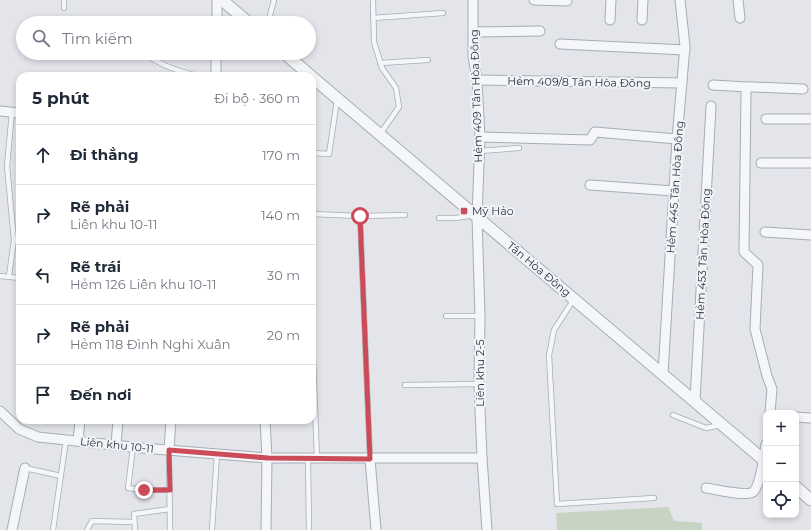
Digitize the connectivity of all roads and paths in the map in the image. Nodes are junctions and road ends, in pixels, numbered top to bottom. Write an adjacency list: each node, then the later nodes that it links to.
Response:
1 (64, 0): 13 (lane)
2 (217, 0): 15 (street)
3 (222, 0): 16 (street)
4 (274, 0): 17 (lane)
5 (373, 0): 18 (lane)
6 (473, 0): 23 (street, Hẻm 409 Tân Hòa Đông)
7 (534, 0): 12 (street)
8 (611, 0): 20 (street)
9 (643, 0): 21 (street)
10 (680, 0): 25 (street, Hẻm 445 Tân Hòa Đông)
11 (738, 0): 19 (street)
12 (567, 2)
13 (64, 8)
14 (443, 14): 18 (lane)
15 (216, 16)
16 (241, 16)
17 (270, 16)
18 (374, 18): 30 (lane)
19 (740, 18)
20 (610, 20)
21 (642, 20)
22 (540, 31): 23 (street)
23 (473, 32): 35 (street, Hẻm 409 Tân Hòa Đông)
24 (560, 44): 25 (street)
25 (684, 50): 36 (street, Hẻm 445 Tân Hòa Đông)
26 (154, 60): 31 (lane)
27 (216, 60): 32 (street)
28 (293, 60): 33 (street, Tân Hòa Đông)
29 (428, 60): 30 (lane)
30 (380, 63): 46 (lane)
31 (181, 72)
32 (216, 72)
33 (307, 72)
34 (316, 80): 40 (street, Tân Hòa Đông)
35 (477, 80): 36 (street, Hẻm 409/8 Tân Hòa Đông); 47 (street, Hẻm 409 Tân Hòa Đông)
36 (682, 84): 48 (street, Hẻm 445 Tân Hòa Đông)
37 (713, 85): 38 (street)
38 (747, 87): 39 (street); 73 (street)
39 (803, 89)
40 (337, 98): 46 (street, Tân Hòa Đông); 51 (lane)
41 (711, 106): 72 (street, Hẻm 453 Tân Hòa Đông)
42 (0, 111): 43 (street)
43 (16, 112): 64 (lane)
44 (766, 119): 45 (street)
45 (811, 119)
46 (380, 134): 59 (street, Tân Hòa Đông)
47 (480, 137): 48 (street); 50 (street, Hẻm 409 Tân Hòa Đông)
48 (677, 138): 55 (street, Hẻm 445 Tân Hòa Đông)
49 (519, 148): 50 (lane)
50 (480, 151): 59 (street, Hẻm 409 Tân Hòa Đông)
51 (316, 153)
52 (761, 163): 53 (street)
53 (811, 163)
54 (590, 185): 55 (street)
55 (674, 191): 69 (street, Hẻm 445 Tân Hòa Đông)
56 (316, 214): 58 (lane)
57 (405, 215): 58 (lane)
58 (360, 216): 93 (lane)
59 (476, 216): 60 (lane); 66 (street, Tân Hòa Đông); 68 (street, Liên khu 2-5)
60 (440, 218)
61 (765, 232): 62 (street)
62 (811, 236)
63 (0, 276): 64 (lane)
64 (9, 276): 65 (lane)
65 (16, 277)
66 (574, 299): 69 (street, Tân Hòa Đông); 101 (lane)
67 (446, 316): 68 (lane)
68 (480, 316): 70 (street, Liên khu 2-5)
69 (663, 374): 72 (street, Tân Hòa Đông)
70 (479, 384): 71 (lane); 92 (street, Liên khu 2-5)
71 (405, 385)
72 (695, 401): 83 (street, Tân Hòa Đông)
73 (770, 410)
74 (0, 411): 84 (street, Liên khu 10-11)
75 (673, 415): 83 (lane)
76 (799, 417): 77 (street)
77 (810, 418)
78 (80, 424): 85 (street)
79 (118, 424): 86 (street)
80 (171, 424): 88 (street)
81 (265, 424): 90 (street)
82 (313, 424): 91 (lane)
83 (722, 424): 94 (street, Tân Hòa Đông)
84 (66, 440): 85 (street, Liên khu 10-11); 97 (lane)
85 (78, 441): 86 (street, Liên khu 10-11)
86 (116, 445): 87 (street, Liên khu 10-11)
87 (133, 447): 88 (street, Liên khu 10-11); 99 (lane)
88 (169, 450): 89 (street, Liên khu 10-11); 99 (lane)
89 (217, 454): 90 (street, Liên khu 10-11); 110 (lane)
90 (268, 458): 91 (street, Liên khu 10-11); 111 (street)
91 (313, 458): 93 (street, Liên khu 10-11); 112 (lane)
92 (482, 458): 93 (street, Liên khu 10-11); 114 (street, Liên khu 2-5)
93 (370, 459): 113 (street)
94 (763, 459)
95 (763, 467): 98 (street)
96 (24, 468): 97 (lane); 105 (street)
97 (61, 476): 106 (lane)
98 (706, 488)
99 (170, 490): 103 (lane)
100 (799, 490): 102 (street)
101 (654, 498)
102 (811, 500)
103 (170, 509): 104 (lane); 109 (lane)
104 (134, 522): 107 (lane); 108 (lane)
105 (12, 530)
106 (54, 530)
107 (87, 530)
108 (135, 530)
109 (170, 530)
110 (212, 530)
111 (266, 530)
112 (309, 530)
113 (376, 530)
114 (487, 530)

